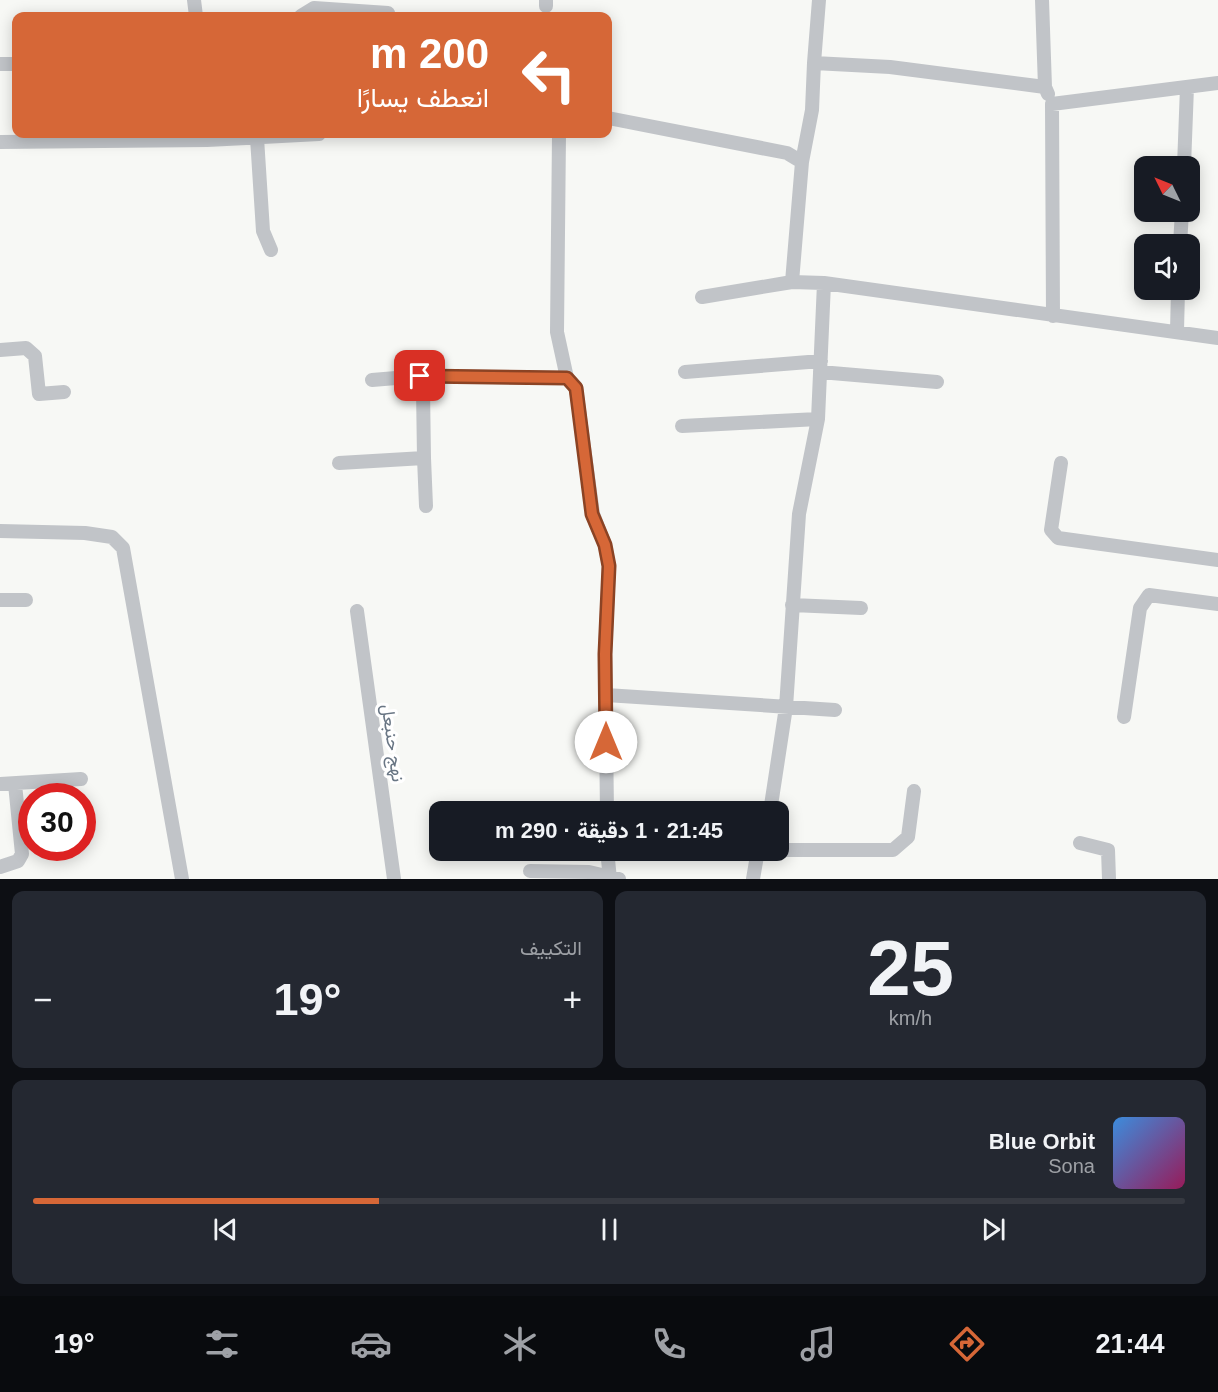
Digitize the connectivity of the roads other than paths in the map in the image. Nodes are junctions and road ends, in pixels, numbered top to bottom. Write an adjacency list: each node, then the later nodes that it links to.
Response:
1 (819, 0): 6 (street)
2 (1042, 0): 8 (street)
3 (333, 5): 4 (street); 5 (street)
4 (388, 10)
5 (308, 12)
6 (814, 63): 8 (street); 17 (street)
7 (1218, 83): 9 (street)
8 (1045, 87): 10 (street)
9 (1187, 87): 10 (street); 16 (street)
10 (1052, 104): 23 (street)
11 (612, 118): 17 (street)
12 (107, 138): 15 (street)
13 (257, 138): 18 (street)
14 (559, 138): 30 (street)
15 (0, 142)
16 (1184, 156)
17 (802, 162): 19 (street)
18 (271, 250)
19 (792, 282): 20 (street); 21 (street)
20 (824, 283): 23 (street); 27 (street)
21 (702, 297)
22 (1178, 300): 24 (street)
23 (1053, 316): 24 (street)
24 (1177, 331): 25 (street)
25 (1218, 338)
26 (0, 350): 33 (street)
27 (820, 367): 28 (street); 32 (street); 34 (street)
28 (685, 372)
29 (427, 377): 30 (street); 31 (street); 36 (street)
30 (567, 378): 48 (street)
31 (372, 380)
32 (937, 382)
33 (64, 392)
34 (818, 419): 35 (street); 45 (street)
35 (682, 426)
36 (424, 458): 37 (street); 39 (street)
37 (339, 463)
38 (1061, 463): 41 (street)
39 (426, 506)
40 (0, 531): 64 (street)
41 (1218, 560)
42 (0, 600): 43 (street)
43 (26, 600)
44 (1218, 604): 51 (street)
45 (792, 605): 46 (street); 49 (street)
46 (861, 609)
47 (357, 611): 65 (street, نهج حنبعل)
48 (606, 695): 49 (street); 56 (street)
49 (786, 707): 50 (street); 57 (street)
50 (835, 710)
51 (1124, 717)
52 (81, 779): 54 (street)
53 (0, 784): 54 (street)
54 (15, 784): 62 (street)
55 (914, 791): 59 (street)
56 (607, 801)
57 (772, 801)
58 (1080, 843): 68 (street)
59 (789, 850)
60 (609, 861): 66 (street)
61 (756, 861): 67 (street)
62 (0, 867)
63 (530, 871): 66 (street)
64 (182, 879)
65 (394, 879)
66 (613, 879)
67 (753, 879)
68 (1109, 879)

